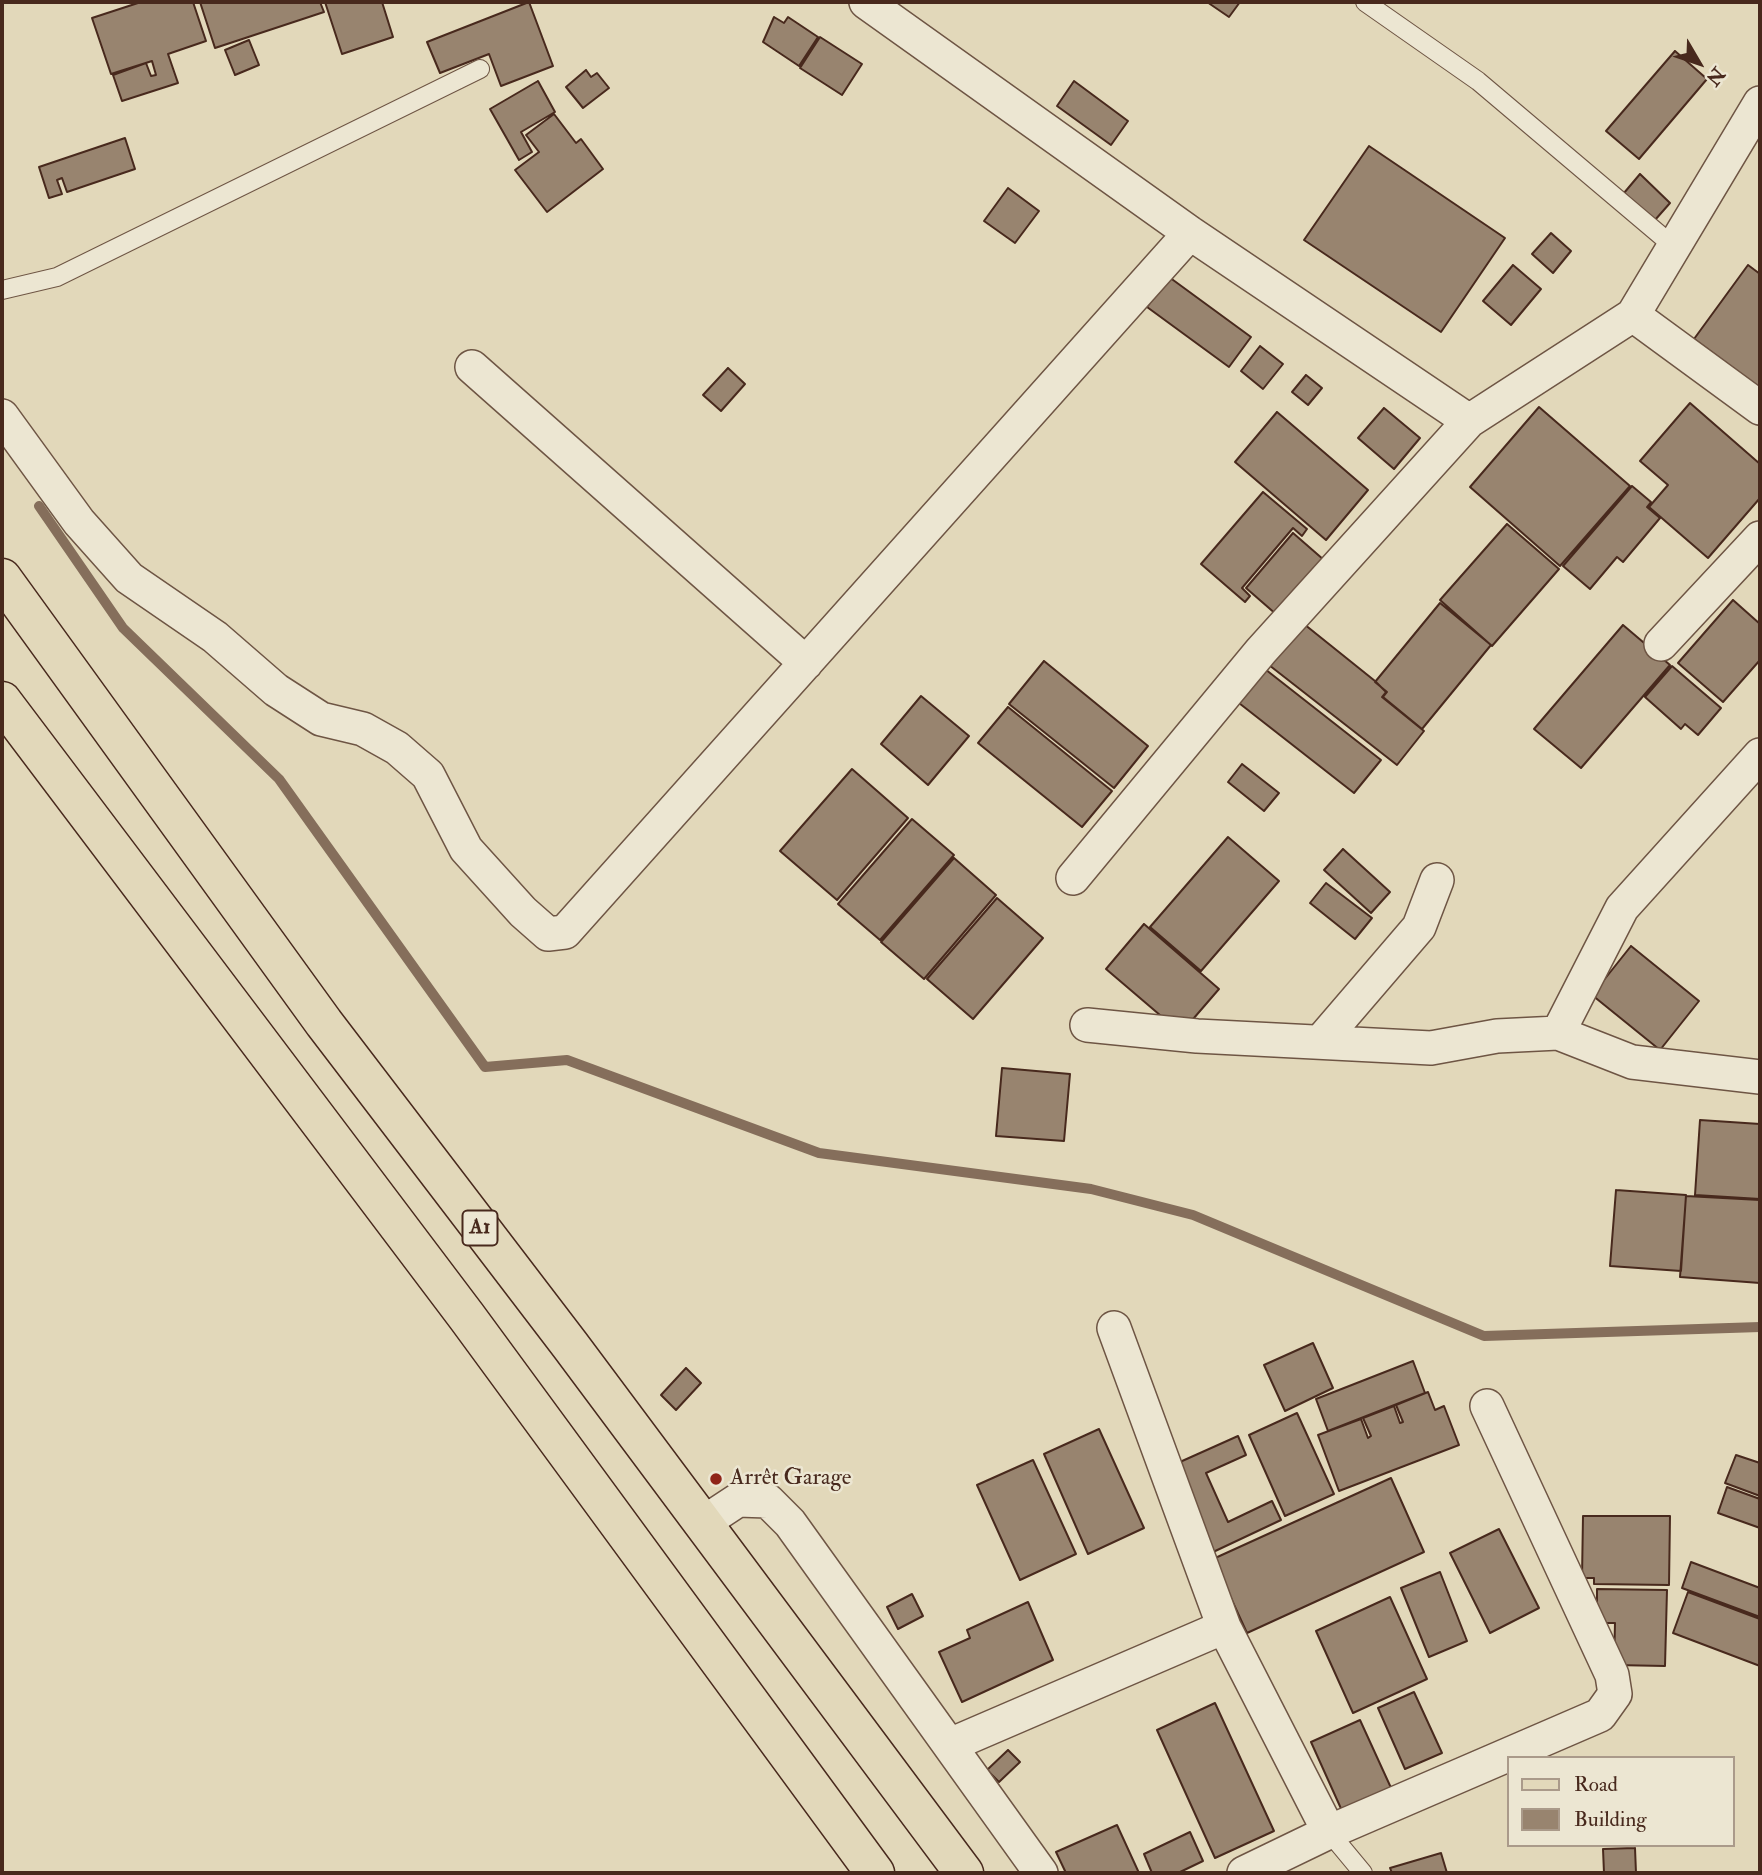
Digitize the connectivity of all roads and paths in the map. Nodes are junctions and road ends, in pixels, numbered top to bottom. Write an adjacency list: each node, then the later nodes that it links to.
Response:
1 (866, 2): 5 (street)
2 (1365, 2): 6 (lane)
3 (480, 69): 7 (lane)
4 (1760, 103): 6 (street)
5 (1190, 233): 12 (street); 16 (street)
6 (1672, 245): 8 (street)
7 (2, 289)
8 (1633, 315): 10 (street); 12 (street)
9 (472, 367): 16 (street)
10 (1760, 408)
11 (2, 416): 16 (street)
12 (1469, 421): 19 (street)
13 (1760, 538): 15 (street)
14 (2, 578): 27 (main road, A1)
15 (1661, 644)
16 (806, 663)
17 (2, 701): 31 (main road)
18 (1760, 755): 22 (street)
19 (1073, 878)
20 (1437, 880): 23 (street)
21 (1087, 1025): 23 (street)
22 (1558, 1033): 23 (street); 24 (street)
23 (1322, 1040)
24 (1760, 1077)
25 (1114, 1328): 28 (street)
26 (1487, 1406): 30 (street)
27 (703, 1523): 29 (street); 32 (main road, A1)
28 (1224, 1627): 29 (street); 30 (street)
29 (950, 1745): 33 (street)
30 (1329, 1832): 34 (street); 35 (lane)
31 (875, 1873)
32 (964, 1873)
33 (1041, 1873)
34 (1244, 1873)
35 (1363, 1873)

